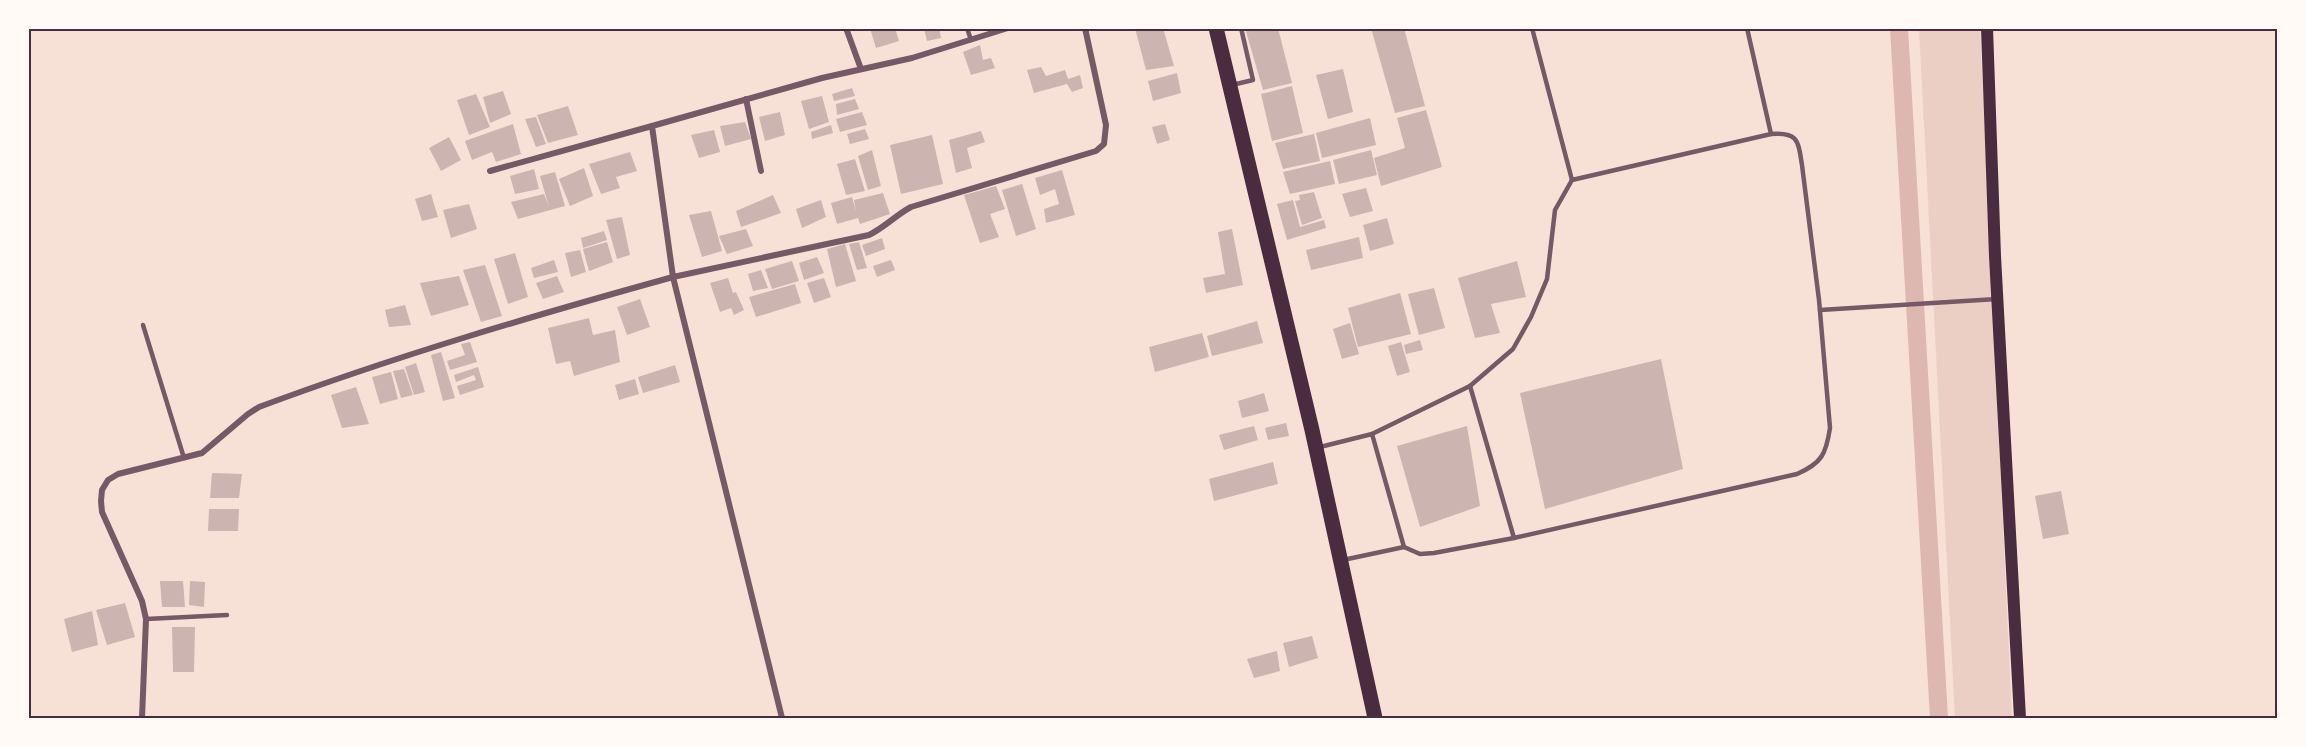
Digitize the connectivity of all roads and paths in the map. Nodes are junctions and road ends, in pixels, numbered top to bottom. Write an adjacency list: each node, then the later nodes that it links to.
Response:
1 (846, 28): 11 (street)
2 (968, 28): 10 (lane)
3 (1008, 28): 10 (street)
4 (1085, 28): 19 (street)
5 (1216, 28): 12 (main road)
6 (1241, 28): 12 (lane)
7 (1532, 28): 18 (lane)
8 (1747, 28): 15 (lane)
9 (1987, 28): 20 (main road)
10 (971, 40): 11 (street)
11 (861, 69): 13 (street)
12 (1230, 86): 25 (main road)
13 (746, 99): 14 (street); 17 (street)
14 (652, 126): 16 (street); 19 (street)
15 (1771, 134): 18 (lane); 21 (lane)
16 (490, 171)
17 (761, 171)
18 (1572, 180): 23 (lane)
19 (673, 277): 26 (street); 33 (street)
20 (1997, 299): 21 (lane); 35 (main road)
21 (1820, 310): 27 (lane)
22 (143, 325): 26 (lane)
23 (1470, 386): 24 (lane); 27 (lane)
24 (1372, 434): 25 (lane); 28 (lane)
25 (1317, 447): 29 (main road)
26 (184, 458): 31 (street)
27 (1514, 538): 28 (lane)
28 (1404, 547): 29 (lane)
29 (1340, 561): 34 (main road)
30 (227, 615): 31 (lane)
31 (146, 619): 32 (street)
32 (142, 718)
33 (782, 718)
34 (1375, 718)
35 (2020, 718)

